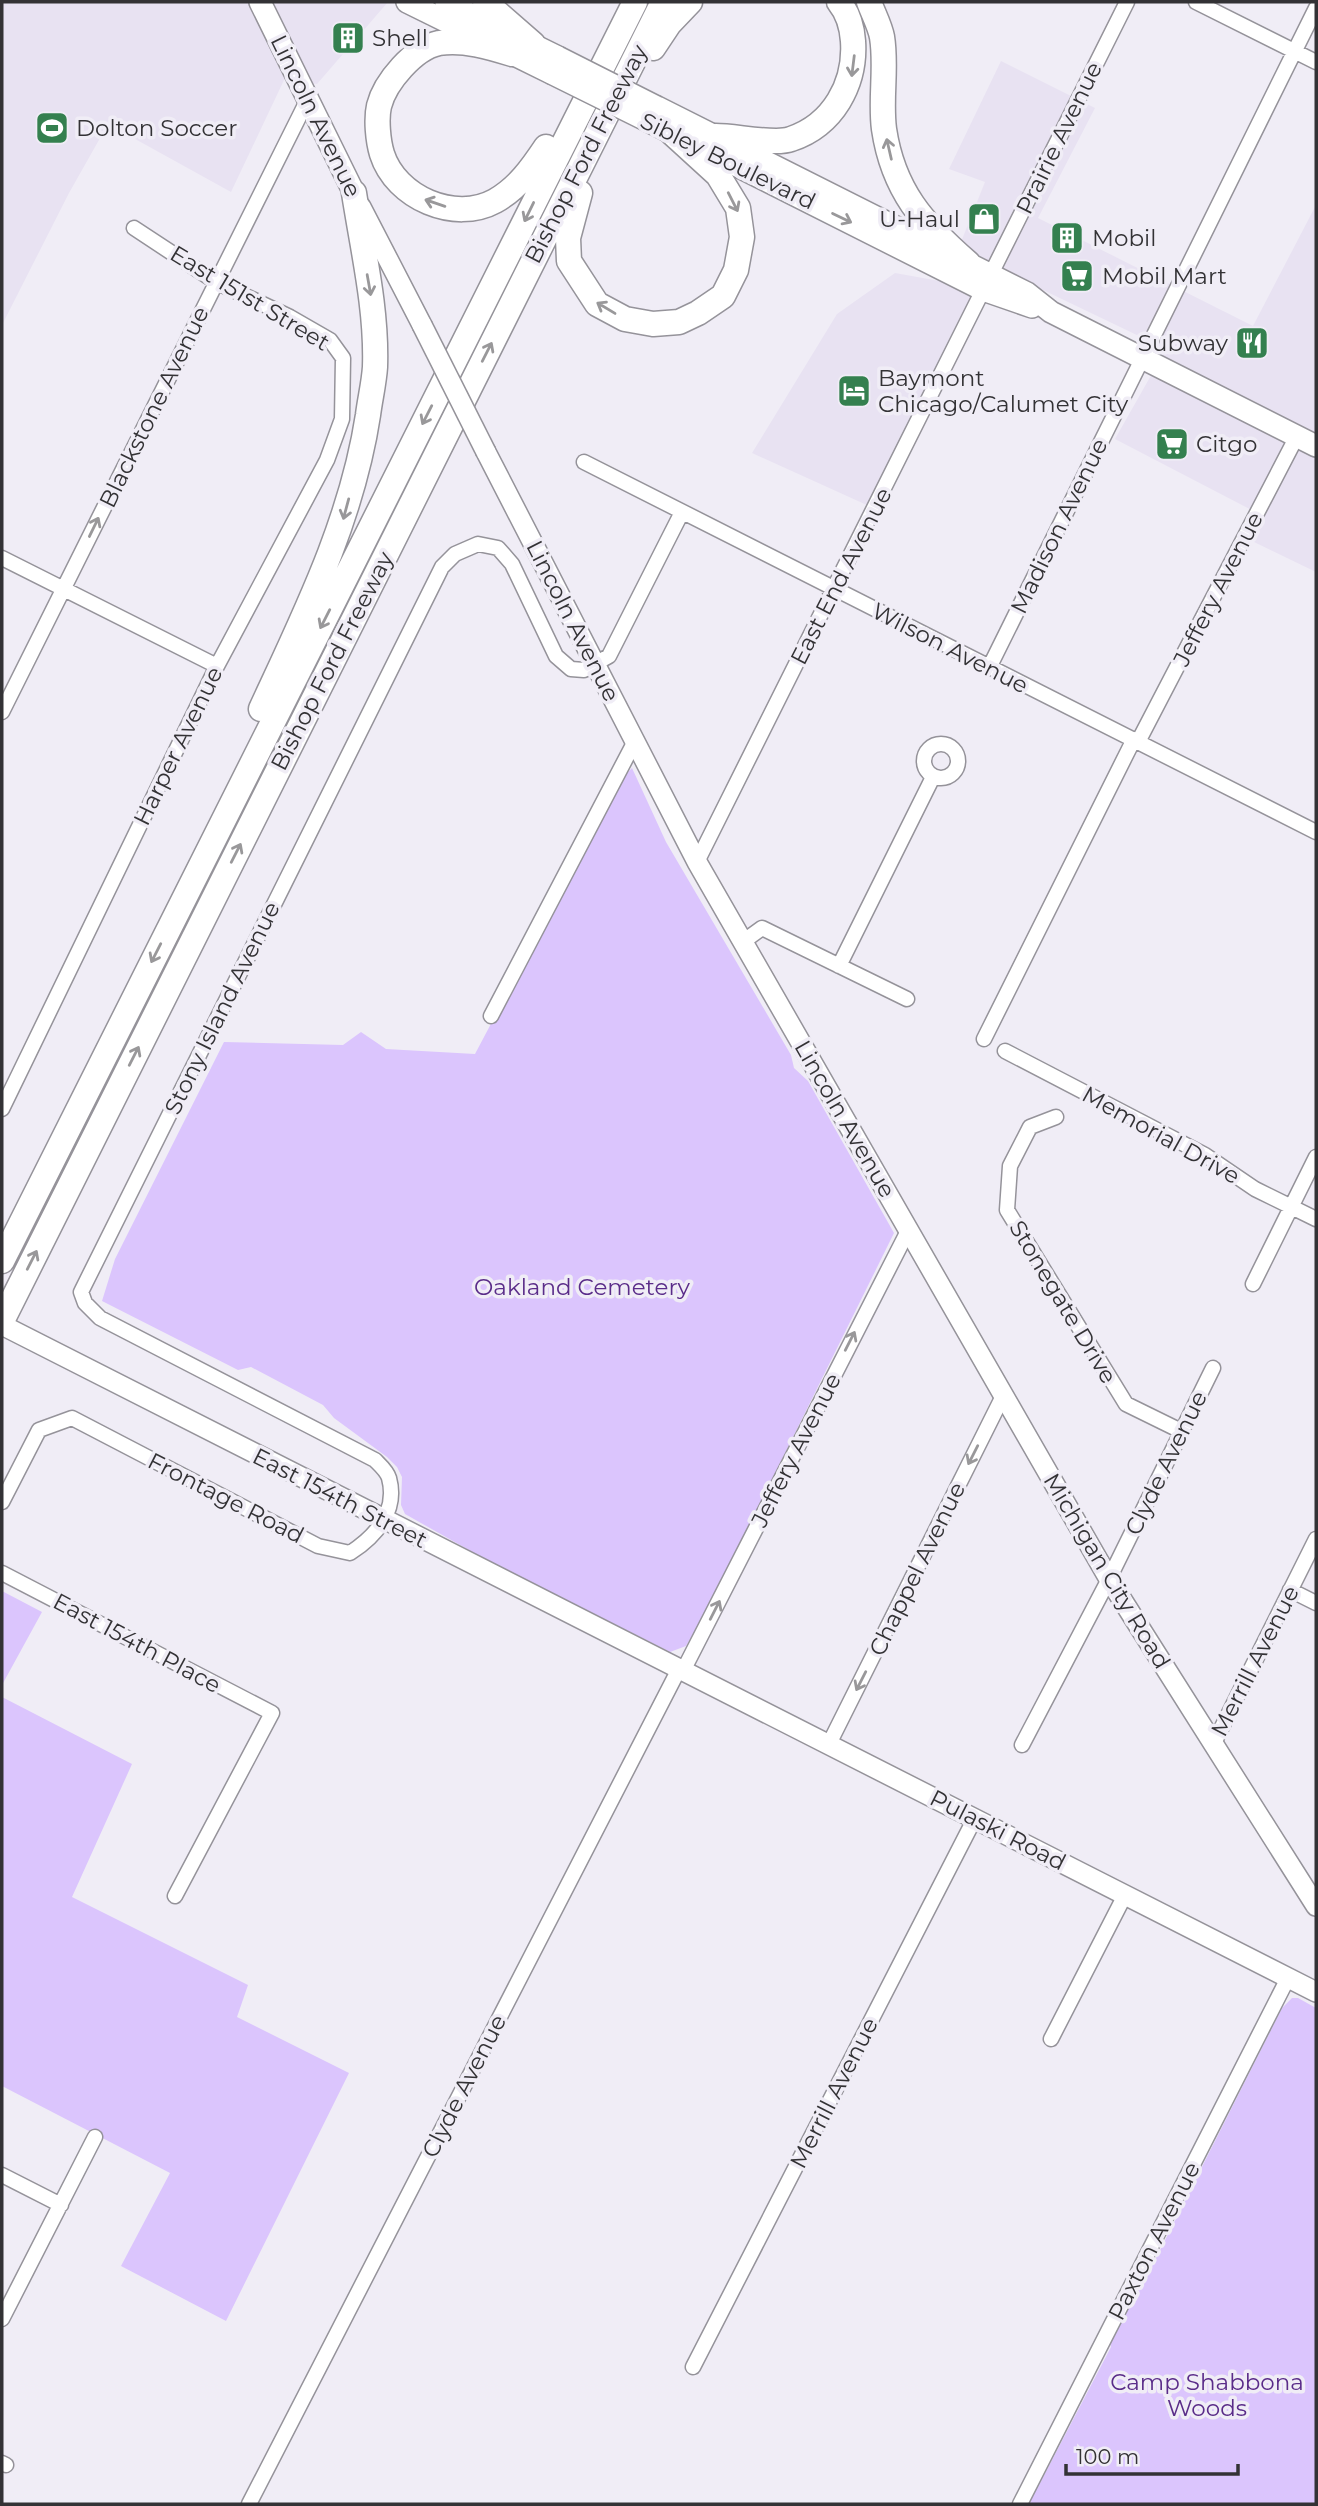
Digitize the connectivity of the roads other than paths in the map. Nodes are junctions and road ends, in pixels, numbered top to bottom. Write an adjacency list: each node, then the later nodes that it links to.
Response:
1 (260, 2): 17 (main road, Lincoln Avenue)
2 (407, 2): 13 (main road)
3 (446, 2): 13 (main road)
4 (485, 2): 13 (highway)
5 (663, 2): 16 (highway, Bishop Ford Freeway)
6 (690, 2): 16 (highway)
7 (839, 2): 21 (highway, one-way to 21)
8 (869, 2): 25 (highway, one-way to 8)
9 (1127, 2): 27 (street, Prairie Avenue)
10 (1196, 2): 14 (street)
11 (632, 5): 18 (highway, Bishop Ford Freeway)
12 (1316, 8): 14 (street, Madison Avenue)
13 (523, 49): 18 (highway, one-way to 13); 19 (main road, bridge)
14 (1294, 51): 15 (street); 28 (street, Madison Avenue)
15 (1316, 62)
16 (624, 79): 22 (highway, Bishop Ford Freeway)
17 (307, 102): 23 (main road, Lincoln Avenue); 26 (street, Blackstone Avenue)
18 (581, 107): 46 (highway, Bishop Ford Freeway, one-way to 46)
19 (653, 114): 20 (main road, Sibley Boulevard); 21 (main road, Sibley Boulevard)
20 (672, 133): 22 (highway, one-way to 22); 27 (main road, Sibley Boulevard, one-way to 27)
21 (716, 136): 25 (main road, Sibley Boulevard)
22 (585, 157): 61 (highway, Bishop Ford Freeway, one-way to 22)
23 (354, 193): 37 (street, Lincoln Avenue, bridge); 46 (highway, one-way to 46)
24 (134, 228): 26 (street, East 151st Street)
25 (968, 263): 27 (main road, Sibley Boulevard)
26 (216, 282): 29 (street, East 151st Street); 35 (street, Blackstone Avenue, one-way to 26)
27 (987, 282): 28 (main road, Sibley Boulevard); 36 (street, East End Avenue)
28 (1143, 358): 30 (main road, Sibley Boulevard); 39 (street, Madison Avenue)
29 (344, 381): 38 (street, Harper Avenue)
30 (1297, 436): 31 (main road, Sibley Boulevard); 41 (street, Jeffery Avenue)
31 (1316, 446)
32 (584, 462): 33 (street, Wilson Avenue)
33 (682, 512): 36 (street, Wilson Avenue); 37 (street)
34 (2, 558): 35 (street)
35 (63, 588): 38 (street); 40 (street, Blackstone Avenue)
36 (834, 589): 39 (street, Wilson Avenue); 45 (street, East End Avenue)
37 (596, 665): 42 (street, Lincoln Avenue); 66 (street, Stony Island Avenue)
38 (217, 666): 53 (street, Harper Avenue)
39 (989, 668): 41 (street, Wilson Avenue)
40 (2, 712)
41 (1136, 741): 44 (street, Wilson Avenue); 51 (street, Jeffery Avenue)
42 (634, 743): 45 (street, Lincoln Avenue); 50 (street)
43 (933, 776): 48 (street)
44 (1316, 832)
45 (697, 862): 47 (street, Lincoln Avenue)
46 (178, 910): 59 (highway, Bishop Ford Freeway, one-way to 59)
47 (744, 941): 48 (street); 58 (street, Lincoln Avenue)
48 (839, 966): 49 (street)
49 (907, 999)
50 (491, 1016)
51 (984, 1039)
52 (1005, 1051): 56 (street, Memorial Drive)
53 (2, 1109)
54 (1056, 1117): 64 (street, Stonegate Drive)
55 (1316, 1157): 56 (street)
56 (1292, 1207): 57 (street, Memorial Drive); 60 (street)
57 (1316, 1219)
58 (909, 1229): 63 (street, Michigan City Road); 72 (street, Jeffery Avenue, one-way to 58)
59 (2, 1261)
60 (1253, 1284)
61 (2, 1323): 66 (street, East 154th Street)
62 (1213, 1368): 64 (street, Clyde Avenue)
63 (1004, 1394): 69 (street, Michigan City Road); 73 (street, Chappel Avenue, one-way to 73)
64 (1181, 1431): 69 (street, Clyde Avenue)
65 (2, 1502): 66 (street, Frontage Road)
66 (384, 1520): 72 (street, East 154th Street)
67 (1316, 1539): 70 (street, Merrill Avenue)
68 (2, 1573): 78 (street, East 154th Place)
69 (1109, 1579): 74 (street, Clyde Avenue); 75 (street, Michigan City Road)
70 (1290, 1590): 71 (street); 75 (street, Merrill Avenue)
71 (1316, 1603)
72 (681, 1670): 73 (street, Pulaski Road); 88 (street, Clyde Avenue)
73 (829, 1744): 76 (street, Pulaski Road)
74 (1022, 1745)
75 (1213, 1745): 79 (street, Michigan City Road)
76 (975, 1818): 77 (street, Pulaski Road); 87 (street, Merrill Avenue)
77 (1125, 1895): 80 (street, Pulaski Road); 82 (street)
78 (175, 1896)
79 (1316, 1906)
80 (1288, 1978): 81 (street, Pulaski Road); 89 (street, Paxton Avenue)
81 (1316, 1992)
82 (1051, 2039)
83 (95, 2137): 85 (street)
84 (2, 2175): 85 (street)
85 (61, 2205): 86 (street)
86 (2, 2319)
87 (693, 2367)
88 (249, 2504)
89 (1020, 2504)

